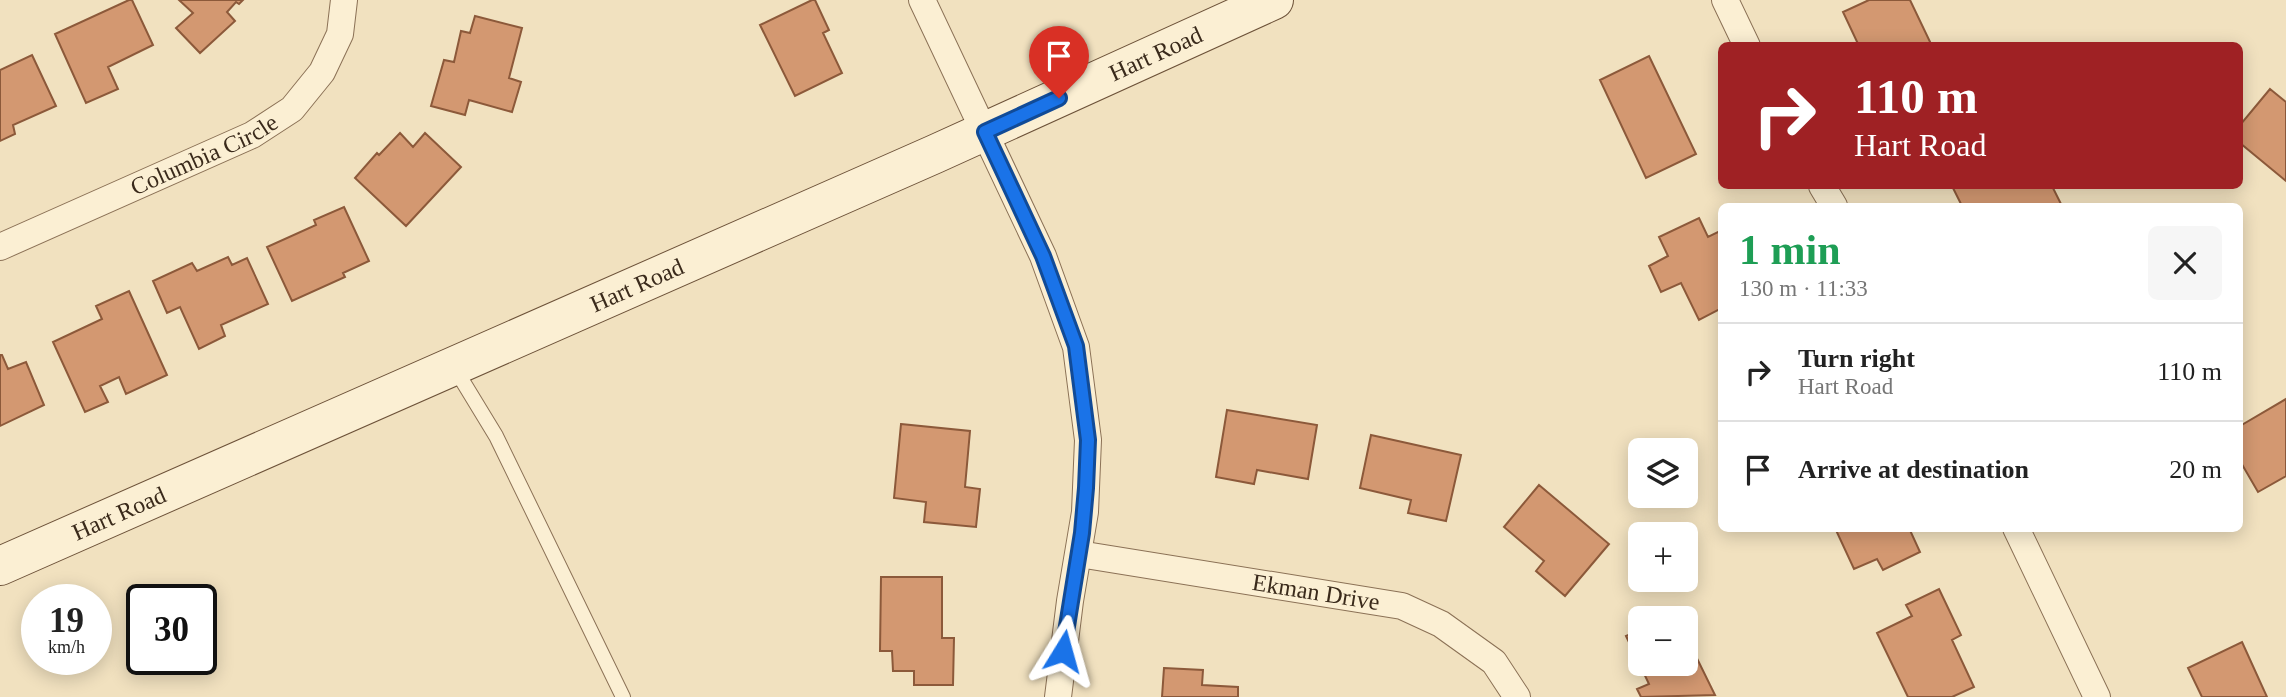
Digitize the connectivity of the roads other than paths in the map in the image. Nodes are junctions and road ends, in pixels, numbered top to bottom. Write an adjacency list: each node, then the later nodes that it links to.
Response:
1 (344, 0): 7 (street, Columbia Circle)
2 (922, 0): 6 (street)
3 (1274, 0): 6 (street, Hart Road)
4 (1726, 0): 5 (street)
5 (1745, 42)
6 (985, 132): 8 (street, Hart Road); 10 (street)
7 (0, 247)
8 (453, 366): 11 (street, Hart Road); 12 (lane)
9 (2018, 532): 15 (street)
10 (1079, 554): 13 (street); 14 (street, Ekman Drive)
11 (0, 566)
12 (623, 697)
13 (1058, 697)
14 (1517, 697)
15 (2097, 697)

